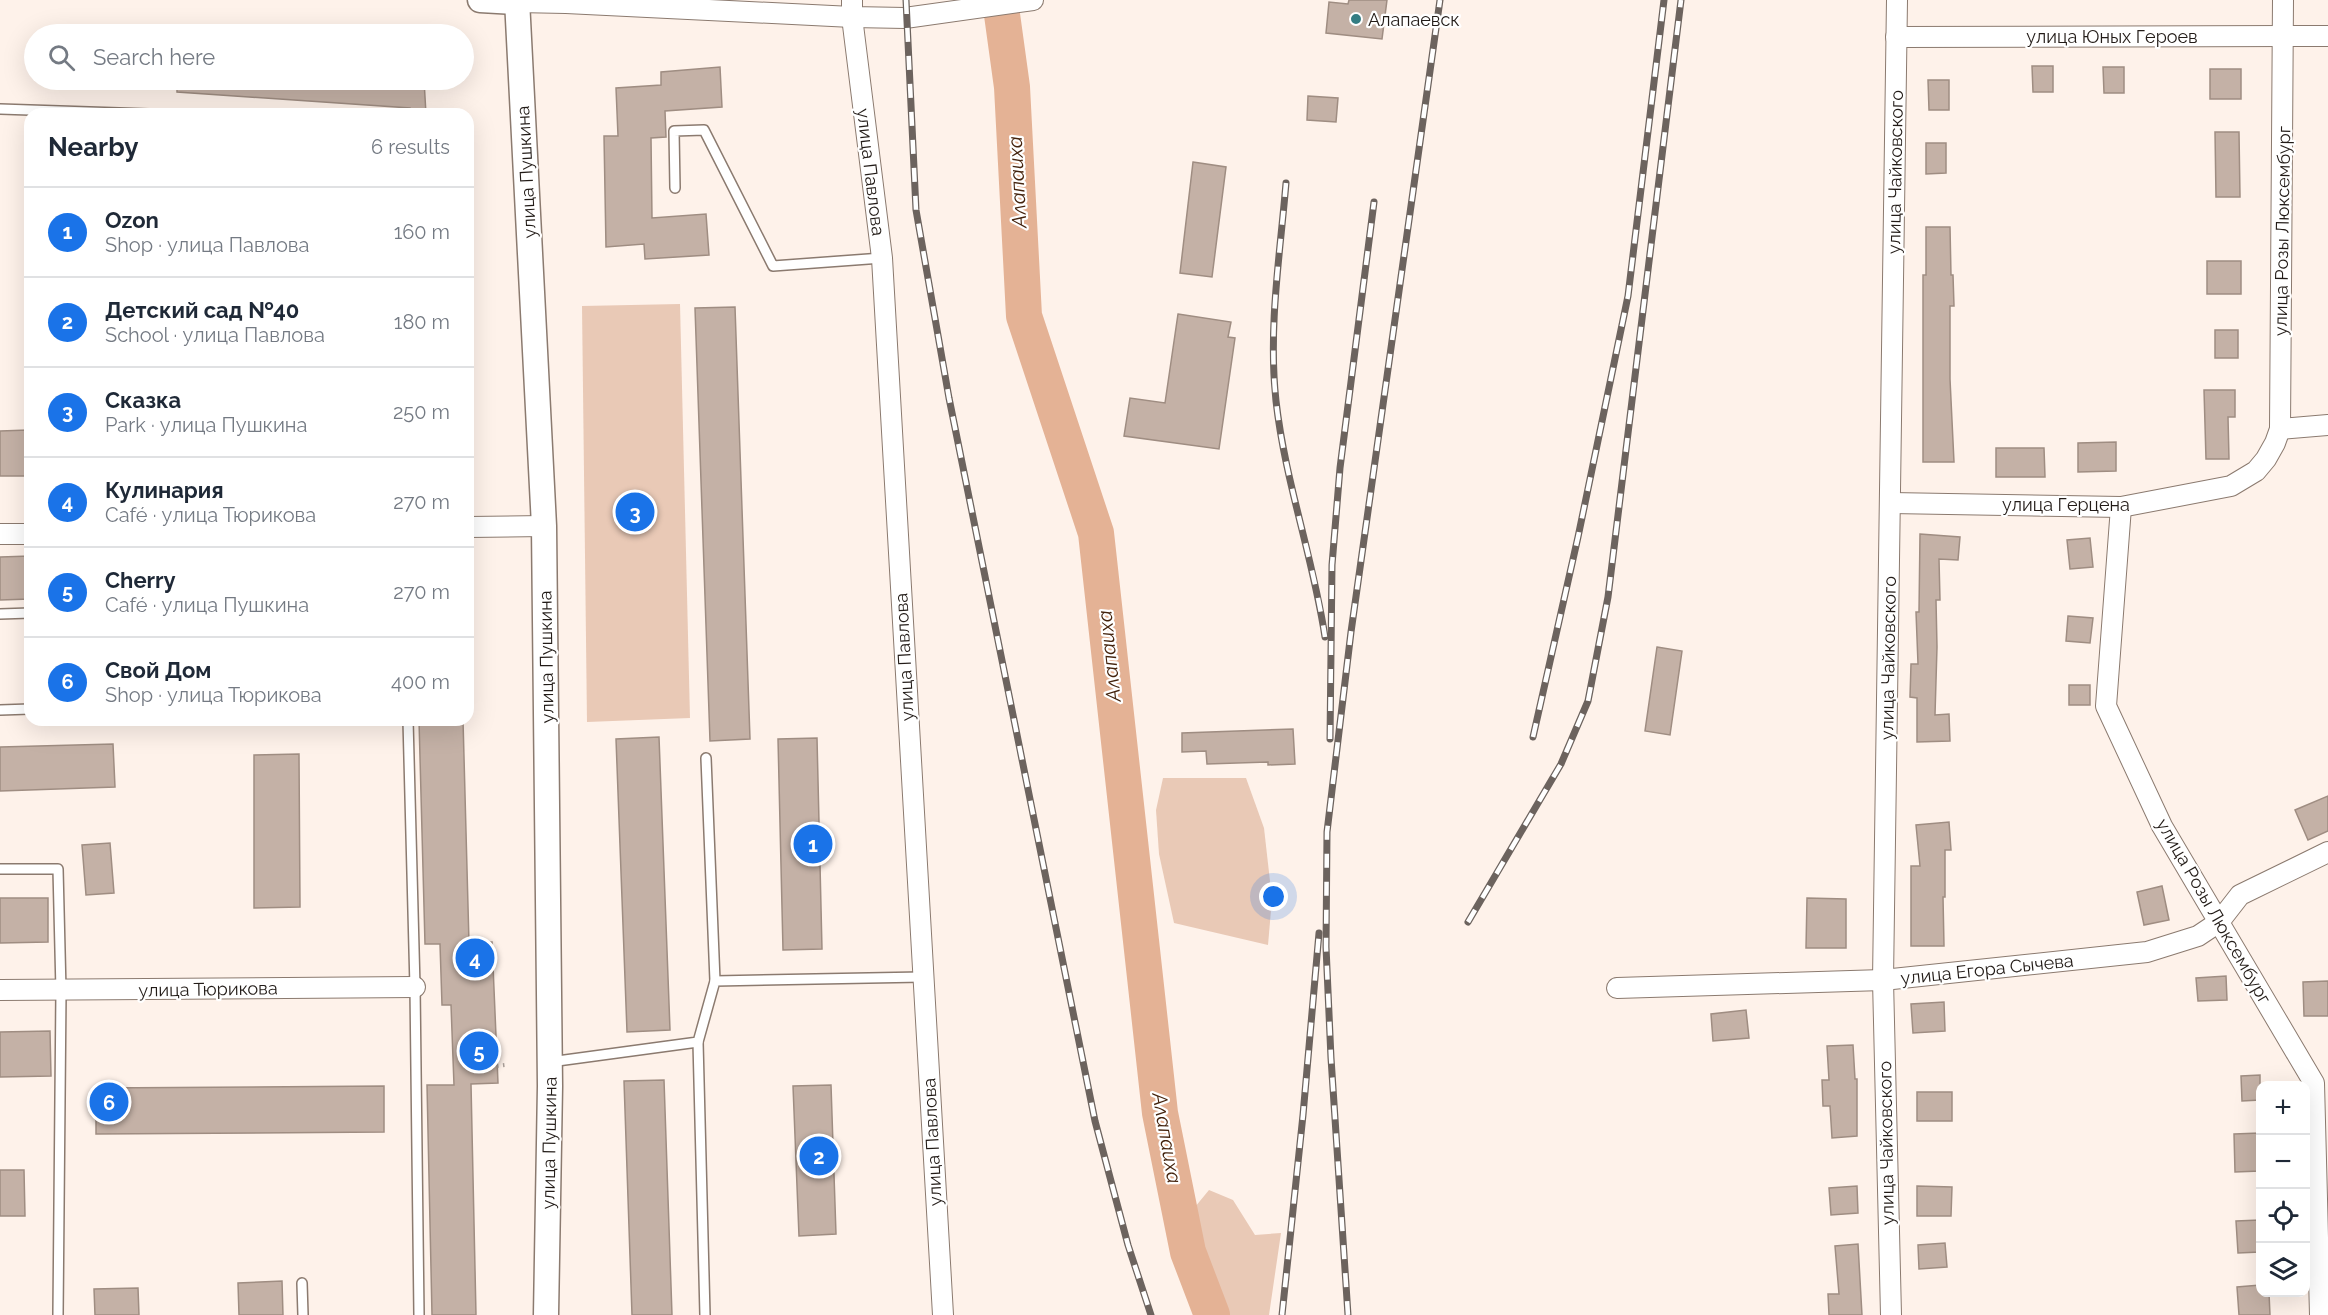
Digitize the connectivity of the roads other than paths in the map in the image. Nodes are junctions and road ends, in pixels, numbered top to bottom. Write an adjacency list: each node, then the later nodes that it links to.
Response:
1 (480, 0): 5 (street)
2 (1033, 0): 6 (street)
3 (1897, 0): 10 (street, улица Чайковского)
4 (2283, 0): 8 (street, улица Розы Люксембург)
5 (517, 1): 7 (street); 20 (street, улица Пушкина)
6 (1028, 1): 7 (street)
7 (852, 9): 14 (street, улица Павлова)
8 (2283, 36): 9 (street, улица Юных Героев); 10 (street, улица Юных Героев); 16 (street, улица Розы Люксембург)
9 (2328, 36)
10 (1896, 37): 18 (street, улица Чайковского)
11 (0, 109): 12 (lane)
12 (24, 110)
13 (675, 188): 14 (lane)
14 (882, 258): 33 (street, улица Павлова)
15 (2328, 425): 16 (street)
16 (2280, 429): 17 (street, улица Розы Люксембург)
17 (2266, 459): 19 (street, улица Герцена)
18 (1891, 503): 19 (street, улица Герцена); 34 (street, улица Чайковского)
19 (2121, 507): 32 (street, улица Розы Люксембург)
20 (544, 526): 21 (street); 41 (street, улица Пушкина)
21 (474, 527)
22 (0, 534): 23 (street)
23 (24, 534)
24 (24, 613): 25 (lane)
25 (0, 614)
26 (24, 709): 27 (lane)
27 (0, 710)
28 (408, 726): 36 (lane)
29 (706, 758): 35 (lane)
30 (2328, 852): 32 (street, улица Егора Сычева)
31 (0, 869): 39 (lane)
32 (2219, 922): 34 (street, улица Егора Сычева); 50 (street, улица Розы Люксембург)
33 (922, 977): 35 (lane); 48 (street, улица Павлова)
34 (1882, 980): 37 (street, улица Егора Сычева); 49 (street, улица Чайковского)
35 (716, 981): 40 (lane)
36 (416, 987): 39 (street, улица Тюрикова); 45 (lane)
37 (1617, 988)
38 (0, 990): 39 (street, улица Тюрикова)
39 (61, 991): 43 (lane)
40 (698, 1042): 41 (lane); 47 (lane)
41 (550, 1062): 46 (street, улица Пушкина)
42 (302, 1283): 44 (lane)
43 (58, 1315)
44 (303, 1315)
45 (419, 1315)
46 (546, 1315)
47 (705, 1315)
48 (943, 1315)
49 (1890, 1315)
50 (2320, 1315)

